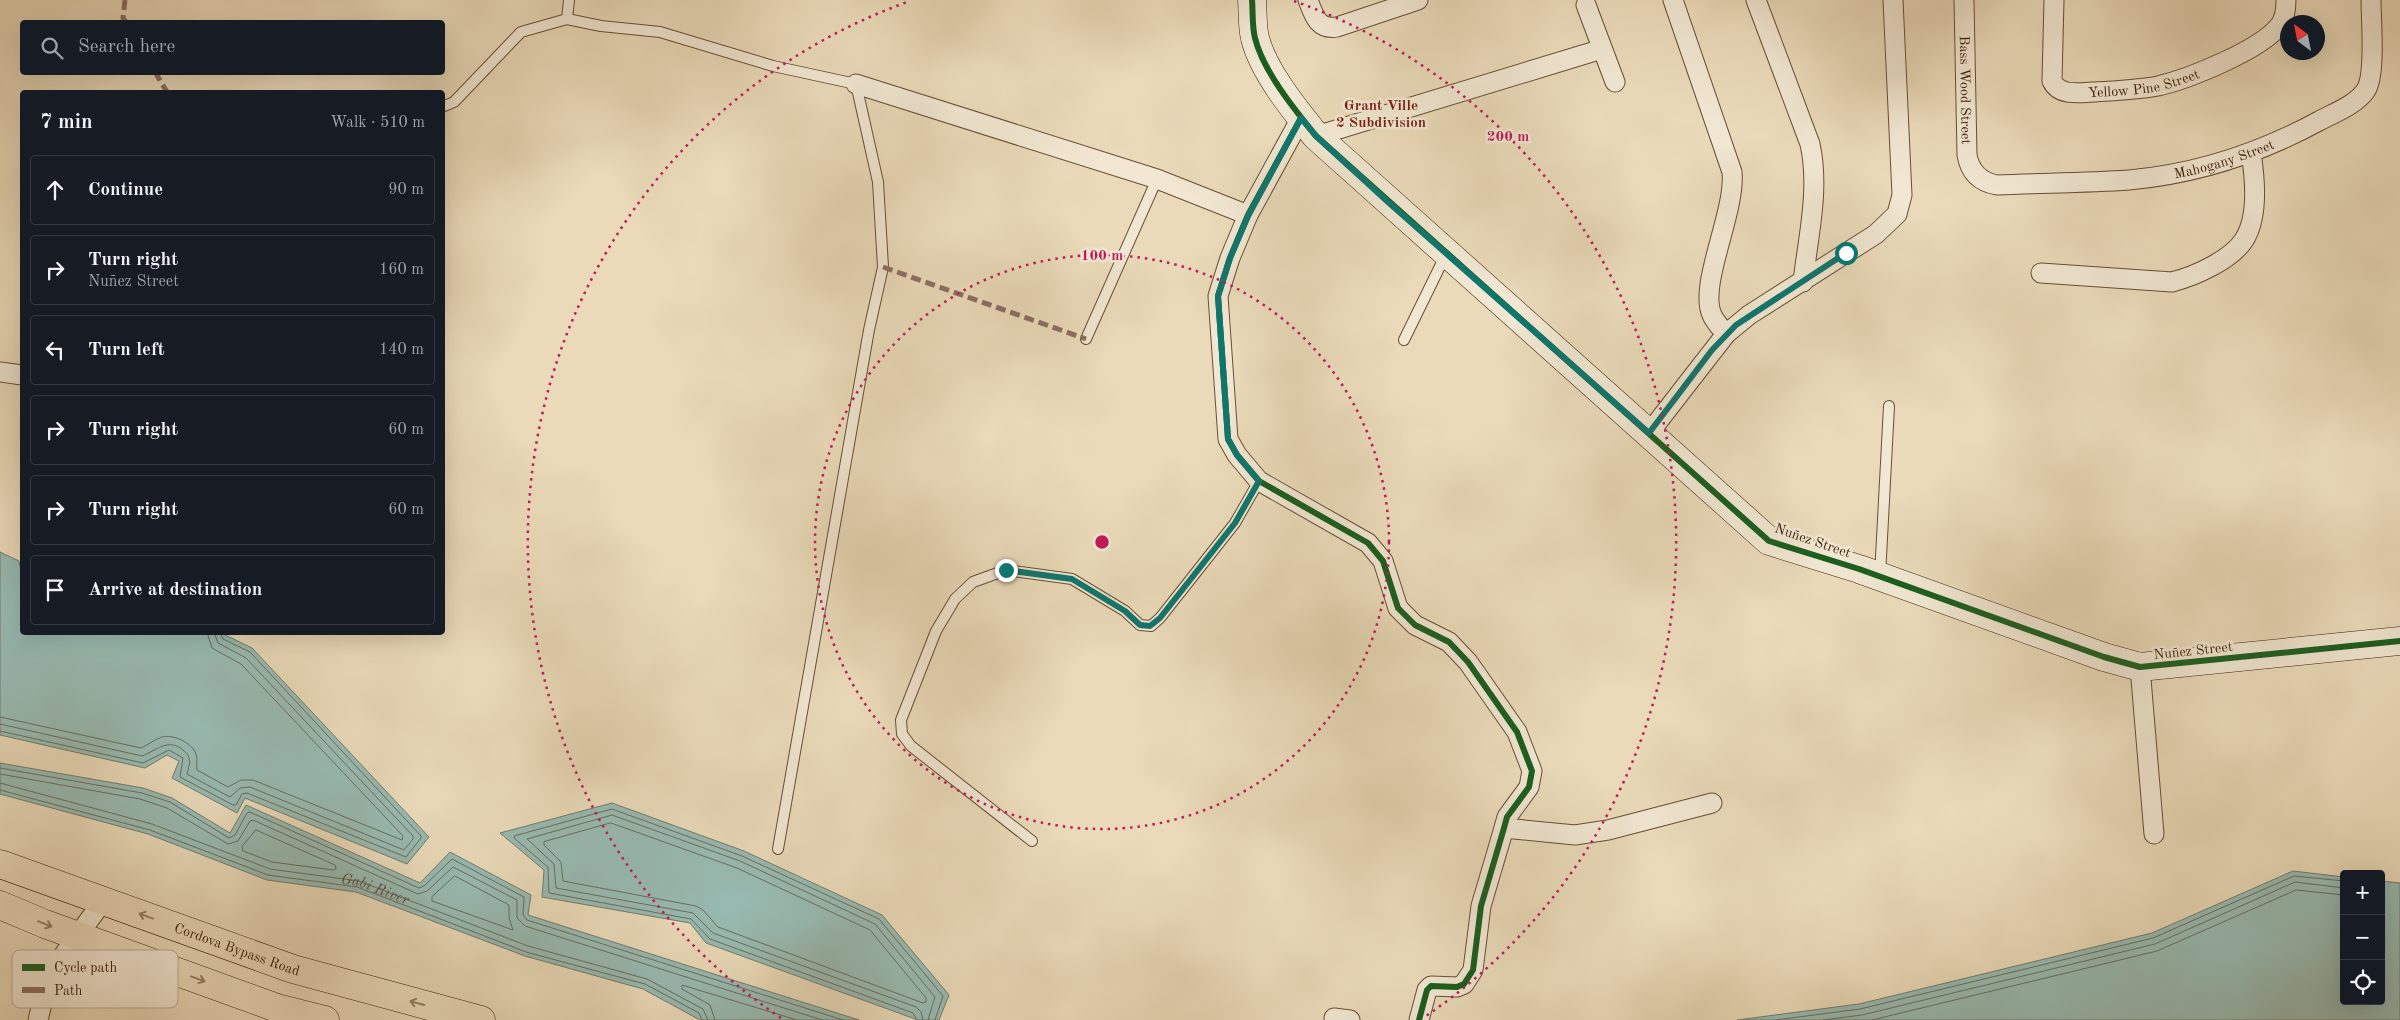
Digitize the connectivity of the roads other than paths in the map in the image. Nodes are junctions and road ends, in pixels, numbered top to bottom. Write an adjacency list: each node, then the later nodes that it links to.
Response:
1 (569, 0): 14 (lane)
2 (1252, 0): 19 (street, Nuñez Street)
3 (1308, 0): 13 (street)
4 (1418, 0): 13 (street)
5 (1673, 0): 27 (street)
6 (1756, 0): 26 (street)
7 (1893, 0): 26 (street)
8 (1964, 0): 21 (street, Bass Wood Street)
9 (2054, 0): 10 (street, Yellow Pine Street)
10 (2286, 0)
11 (2371, 0): 20 (street, Mahogany Street)
12 (1586, 5): 15 (street)
13 (1376, 7)
14 (566, 19): 17 (lane); 18 (lane)
15 (1602, 49): 16 (street); 19 (street)
16 (1615, 82)
17 (856, 84): 22 (street); 42 (lane)
18 (445, 106)
19 (1309, 127): 23 (street); 24 (street, Nuñez Street)
20 (2251, 153): 21 (street, Mahogany Street); 25 (street)
21 (1977, 177)
22 (1157, 179): 23 (street); 28 (lane)
23 (1248, 216): 34 (street)
24 (1446, 254): 29 (lane); 33 (street, Nuñez Street)
25 (2041, 272)
26 (1803, 282): 27 (street)
27 (1726, 334): 33 (street)
28 (1086, 338)
29 (1404, 340)
30 (0, 372): 31 (street)
31 (20, 375)
32 (1889, 406): 35 (lane)
33 (1649, 433): 35 (street, Nuñez Street)
34 (1259, 481): 39 (street); 41 (lane)
35 (1880, 577): 37 (street, Nuñez Street)
36 (2400, 641): 37 (street, Nuñez Street)
37 (2140, 667): 40 (street)
38 (1712, 803): 39 (street)
39 (1504, 828): 52 (street)
40 (2154, 834)
41 (1032, 841)
42 (778, 849)
43 (0, 864): 44 (main road, Cordova Bypass Road)
44 (103, 901): 46 (street); 51 (main road, Cordova Bypass Road, one-way to 44)
45 (0, 905): 46 (main road, one-way to 46)
46 (77, 936): 47 (street); 48 (main road, one-way to 48)
47 (67, 950)
48 (116, 950)
49 (178, 972): 50 (main road, one-way to 50)
50 (325, 1020)
51 (481, 1020)
52 (1419, 1020)

